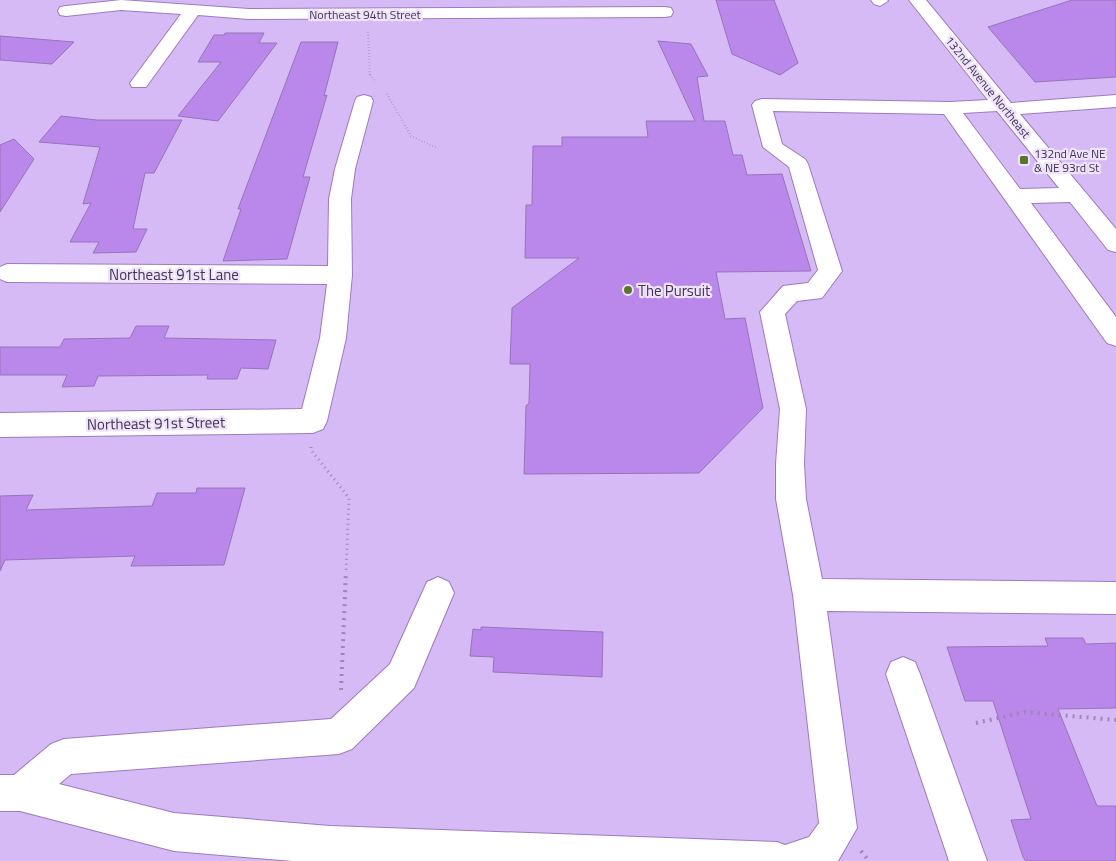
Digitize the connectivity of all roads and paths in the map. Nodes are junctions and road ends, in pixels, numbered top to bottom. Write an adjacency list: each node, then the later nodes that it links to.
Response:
1 (917, 0): 11 (street, 132nd Avenue Northeast)
2 (368, 8): 3 (street, Northeast 94th Street); 5 (street, Northeast 94th Street); 6 (path)
3 (193, 10): 4 (street, Northeast 94th Street); 7 (street)
4 (66, 11)
5 (665, 12)
6 (370, 75): 9 (path); 9 (path)
7 (139, 83)
8 (385, 90): 13 (path)
9 (372, 93): 18 (street)
10 (1116, 101): 11 (street)
11 (1005, 107): 12 (street); 14 (street, 132nd Avenue Northeast)
12 (950, 108): 15 (street); 23 (street)
13 (437, 148)
14 (1076, 195): 15 (street); 16 (street, 132nd Avenue Northeast)
15 (1014, 196): 19 (street)
16 (1116, 244)
17 (7, 273): 18 (street, Northeast 91st Lane)
18 (340, 275): 20 (street)
19 (1116, 336)
20 (313, 421): 21 (street, Northeast 91st Street); 28 (path)
21 (0, 425)
22 (438, 593): 28 (street)
23 (809, 594): 24 (street); 31 (street)
24 (1116, 598)
25 (903, 674): 32 (street)
26 (1116, 720): 27 (path)
27 (976, 723)
28 (339, 736): 29 (street)
29 (10, 793): 30 (street)
30 (777, 861)
31 (793, 861)
32 (968, 861)

